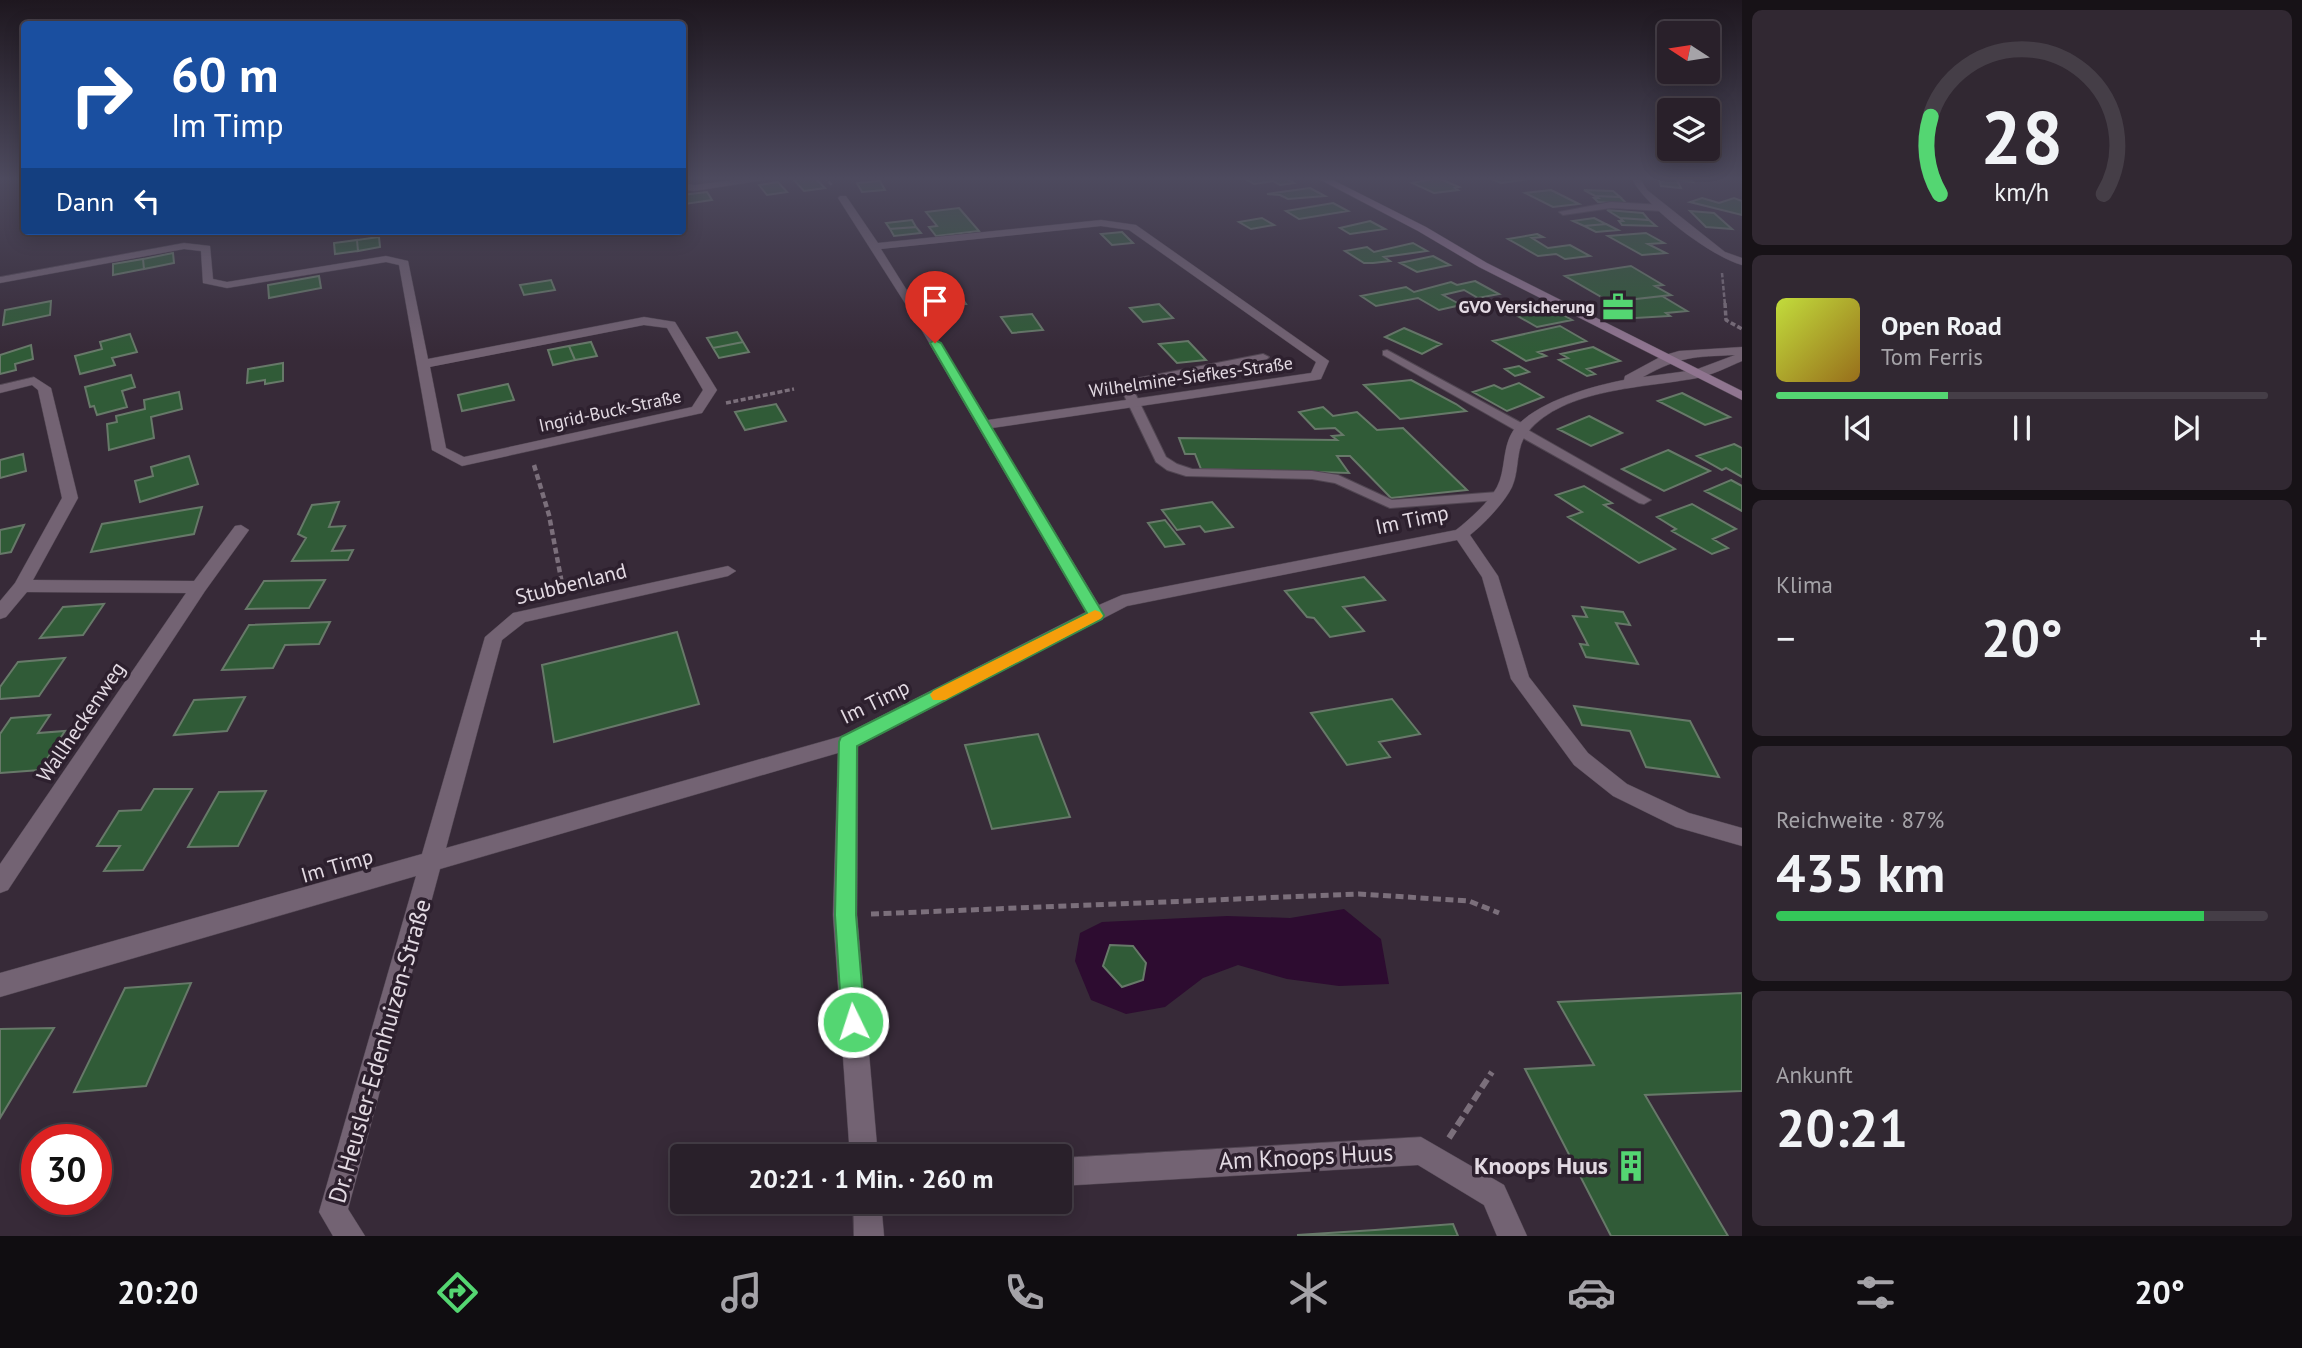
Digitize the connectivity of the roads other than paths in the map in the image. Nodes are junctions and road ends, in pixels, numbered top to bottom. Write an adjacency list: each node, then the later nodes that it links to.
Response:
1 (866, 235): 8 (street)
2 (991, 235): 8 (street, Wilhelmine-Siefkes-Straße)
3 (1143, 235): 25 (street, Wilhelmine-Siefkes-Straße)
4 (1431, 235): 17 (main road)
5 (1438, 235): 14 (main road)
6 (1696, 235): 9 (street)
7 (1742, 246): 9 (street)
8 (874, 247): 26 (street)
9 (1721, 254): 10 (street)
10 (1742, 262)
11 (0, 280): 18 (street, Ingrid-Buck-Straße)
12 (1742, 351): 14 (street)
13 (1387, 353): 27 (lane)
14 (1683, 354): 17 (street); 19 (main road)
15 (1263, 357): 25 (lane)
16 (1742, 357): 19 (street)
17 (1666, 359): 20 (main road); 22 (street)
18 (424, 364): 18 (street, Ingrid-Buck-Straße)
19 (1713, 369): 20 (street); 21 (main road)
20 (1697, 374): 22 (street); 24 (main road)
21 (1742, 383)
22 (1621, 384): 27 (street)
23 (0, 389): 33 (street)
24 (1742, 397)
25 (1133, 403): 26 (street, Wilhelmine-Siefkes-Straße); 28 (lane)
26 (982, 425): 36 (street)
27 (1522, 430): 28 (street, Im Timp); 29 (lane)
28 (1498, 496): 31 (street, Im Timp)
29 (1644, 499)
30 (241, 530): 34 (street, Wallheckenweg)
31 (1461, 534): 36 (street, Im Timp); 38 (street)
32 (728, 571): 39 (street, Stubbenland)
33 (22, 586): 34 (street); 35 (street)
34 (199, 587): 40 (street, Wallheckenweg)
35 (0, 613)
36 (1096, 615): 37 (street, Im Timp)
37 (848, 742): 39 (street, Im Timp); 42 (street)
38 (1742, 837)
39 (433, 862): 41 (street, Im Timp); 45 (street, Dr. Heusler-Edenhuizen-Straße)
40 (0, 883)
41 (0, 985)
42 (863, 1144)
43 (1072, 1171): 47 (street, Am Knoops Huus)
44 (868, 1214): 46 (street)
45 (350, 1236)
46 (869, 1236)
47 (1512, 1236)

